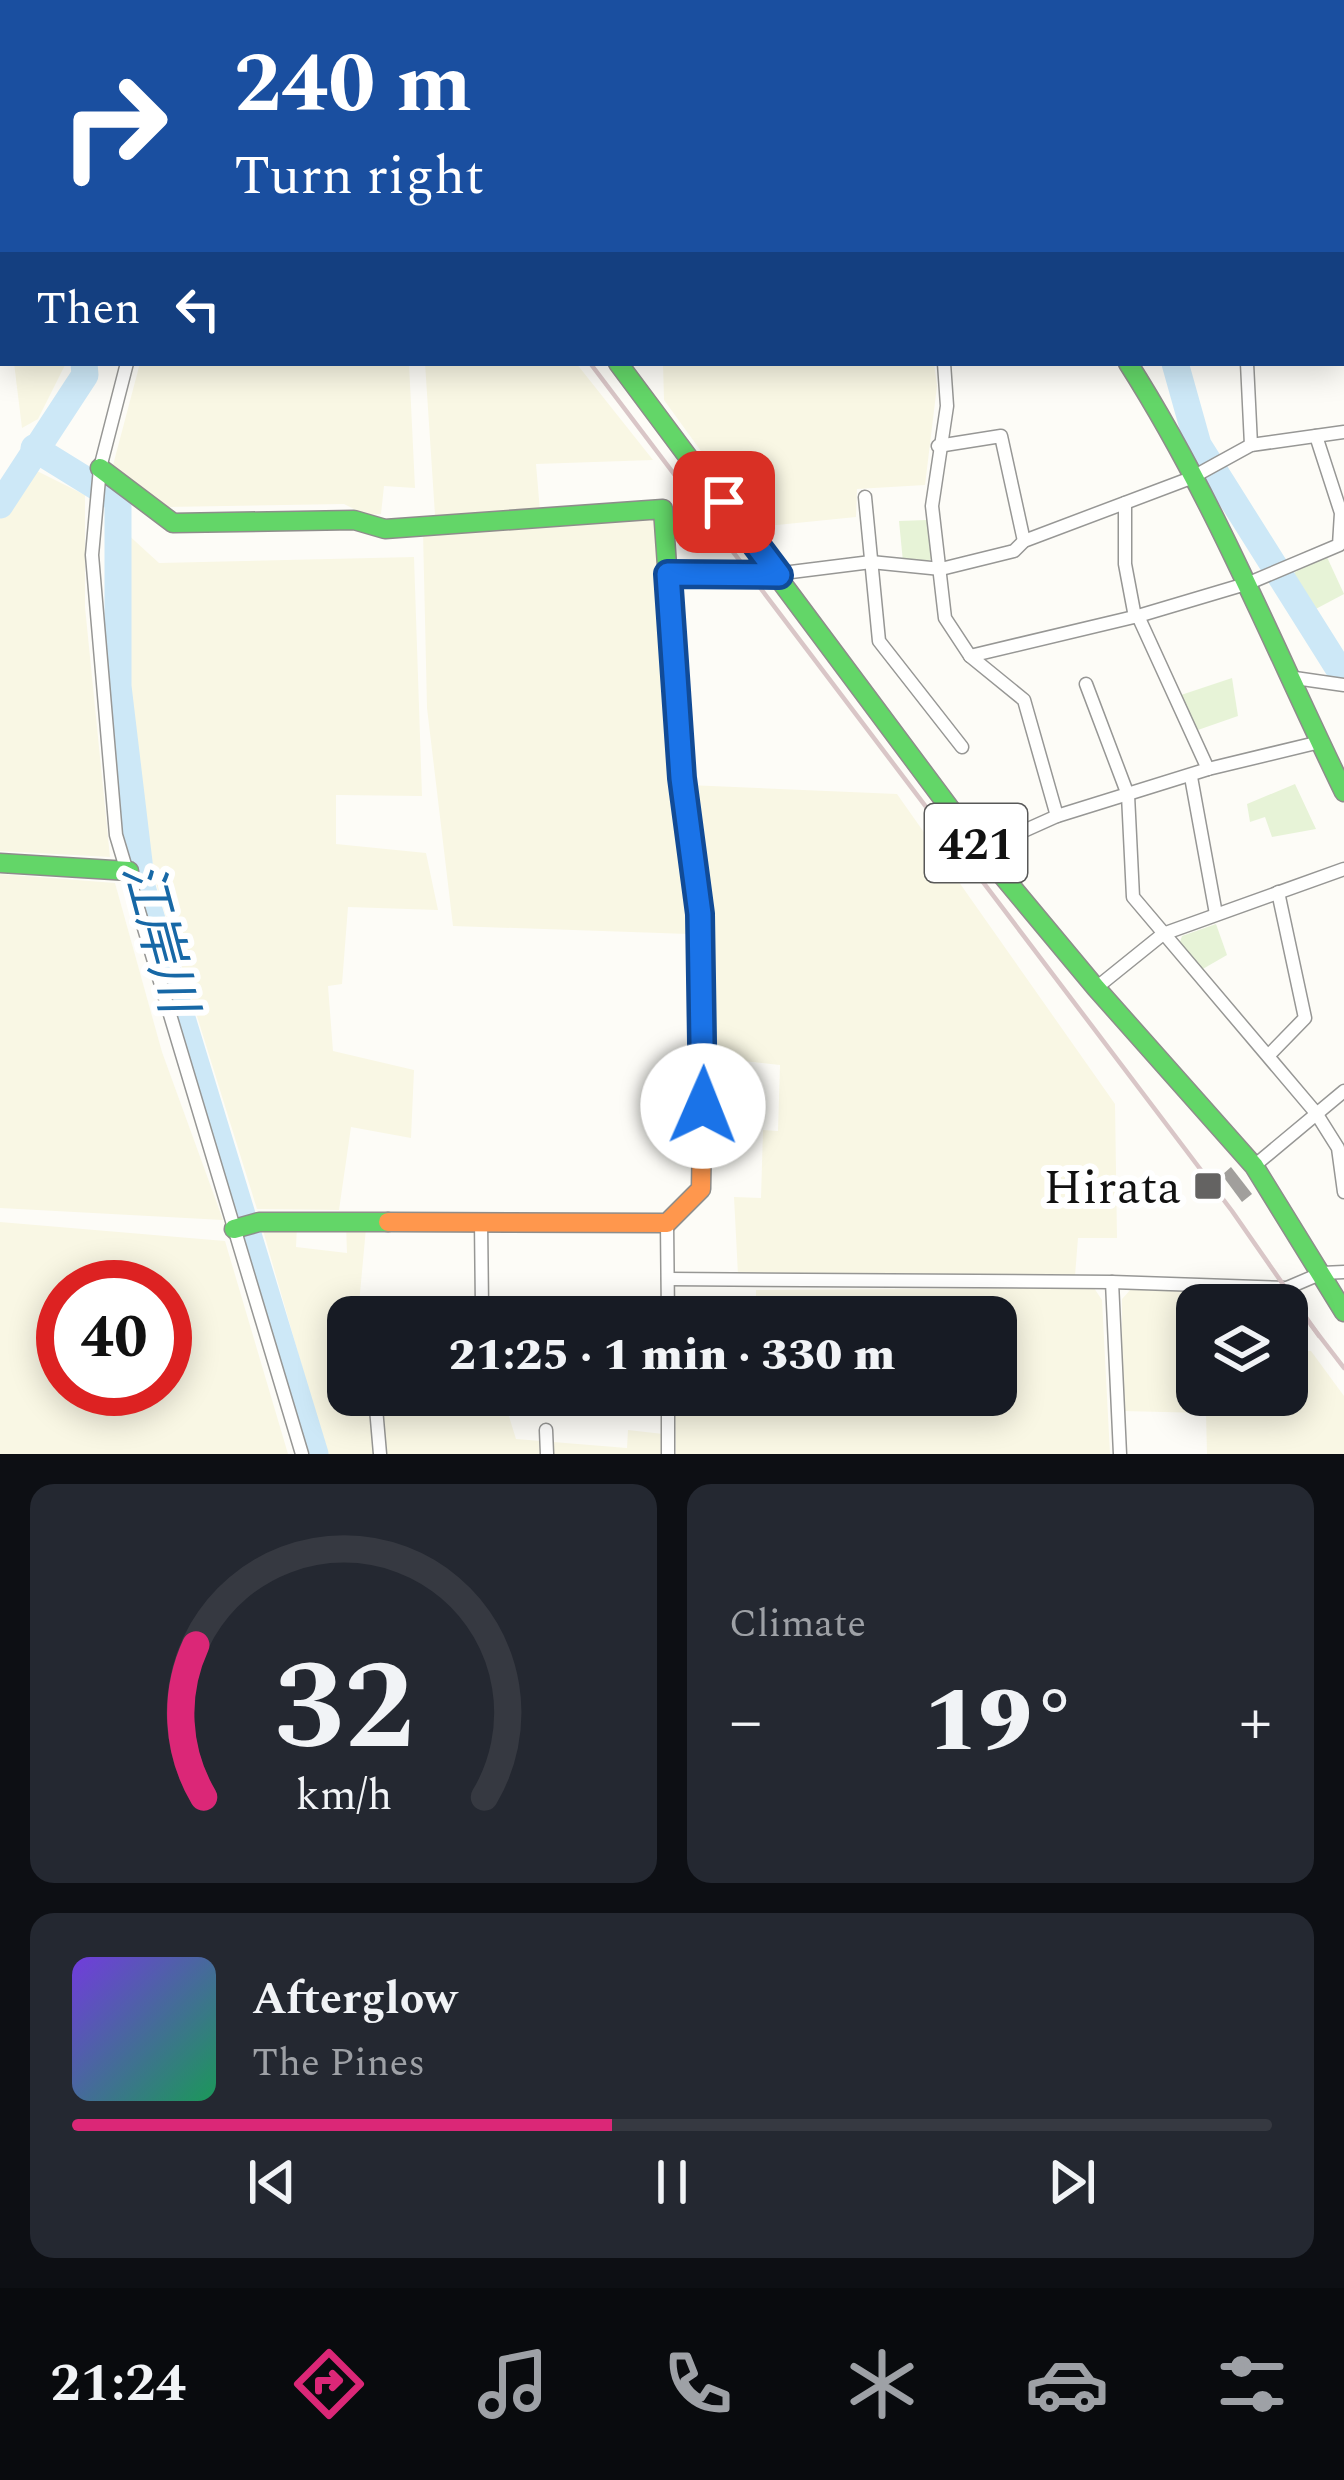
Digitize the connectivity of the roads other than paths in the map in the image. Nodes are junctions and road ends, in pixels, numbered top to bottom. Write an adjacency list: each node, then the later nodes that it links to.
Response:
1 (126, 366): 10 (street)
2 (620, 366): 19 (main road, 421)
3 (944, 366): 9 (street)
4 (1130, 366): 11 (main road)
5 (1247, 366): 8 (street)
6 (1344, 432): 7 (street)
7 (1316, 436): 8 (street); 14 (street)
8 (1251, 445): 11 (street)
9 (938, 446): 15 (street); 17 (street)
10 (100, 468): 18 (main road); 36 (street)
11 (1191, 478): 13 (street); 20 (main road)
12 (865, 497): 16 (street)
13 (1125, 503): 15 (street); 21 (street)
14 (1342, 513): 20 (street)
15 (1024, 541): 17 (street)
16 (871, 562): 17 (street); 19 (street); 27 (street)
17 (941, 569): 22 (street)
18 (668, 574): 19 (street); 47 (main road)
19 (779, 575): 33 (main road, 421)
20 (1249, 583): 21 (street); 23 (main road)
21 (1137, 617): 22 (street); 28 (street)
22 (970, 656): 32 (street)
23 (1288, 677): 25 (street); 26 (main road)
24 (1086, 684): 31 (street)
25 (1344, 685)
26 (1320, 742): 28 (street); 30 (main road)
27 (962, 747)
28 (1208, 769): 29 (street)
29 (1191, 777): 31 (street); 38 (street)
30 (1344, 792)
31 (1127, 795): 32 (street); 39 (street)
32 (1057, 817): 33 (street)
33 (981, 850): 40 (main road, 421)
34 (0, 863): 36 (main road)
35 (1344, 869): 37 (street)
36 (129, 871): 48 (street)
37 (1278, 892): 38 (street); 41 (street)
38 (1216, 914): 39 (street)
39 (1162, 934): 40 (street); 41 (street)
40 (1096, 988): 44 (main road, 421)
41 (1269, 1055): 43 (street)
42 (1344, 1091): 43 (street)
43 (1316, 1113): 44 (street); 45 (street)
44 (1254, 1166): 50 (main road, 421)
45 (1344, 1192)
46 (482, 1221): 47 (main road); 48 (main road); 53 (street)
47 (667, 1223): 51 (street)
48 (242, 1226): 59 (street)
49 (1344, 1272): 50 (street)
50 (1322, 1273): 52 (street); 55 (main road, 421)
51 (668, 1279): 52 (street); 54 (street)
52 (1112, 1282): 63 (street)
53 (482, 1296)
54 (668, 1296)
55 (1344, 1312)
56 (377, 1416): 60 (street)
57 (668, 1416): 62 (street)
58 (546, 1430): 61 (street)
59 (302, 1454)
60 (380, 1454)
61 (547, 1454)
62 (668, 1454)
63 (1120, 1454)

